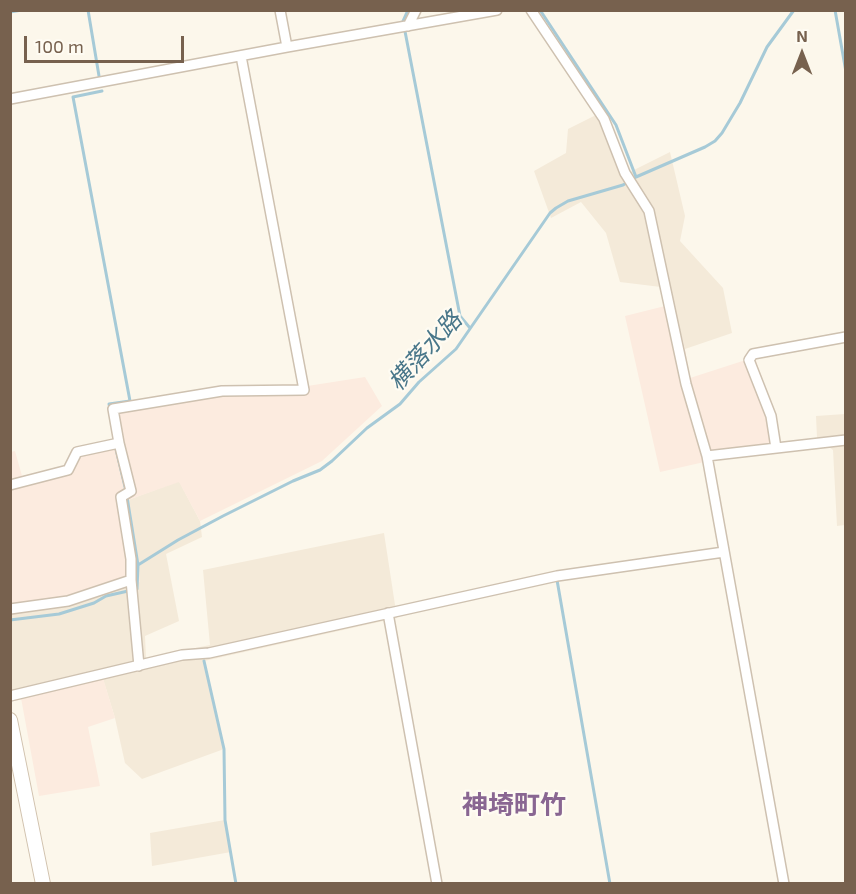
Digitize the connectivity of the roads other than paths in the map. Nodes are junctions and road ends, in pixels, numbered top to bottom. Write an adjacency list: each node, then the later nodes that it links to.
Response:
1 (280, 10): 6 (street)
2 (416, 10): 5 (street)
3 (496, 10): 5 (street)
4 (531, 10): 13 (street)
5 (408, 26): 6 (street)
6 (286, 46): 7 (street)
7 (241, 56): 8 (street); 11 (street)
8 (10, 99)
9 (846, 337): 12 (street)
10 (846, 440): 12 (street)
11 (119, 443): 14 (street); 16 (street)
12 (776, 448): 13 (street)
13 (706, 456): 15 (street)
14 (10, 485)
15 (724, 552): 18 (street); 24 (street)
16 (131, 588): 17 (street); 19 (street)
17 (10, 609)
18 (388, 613): 19 (street); 23 (street)
19 (139, 666): 20 (street)
20 (10, 696)
21 (10, 720): 22 (street)
22 (43, 884)
23 (437, 884)
24 (784, 884)

